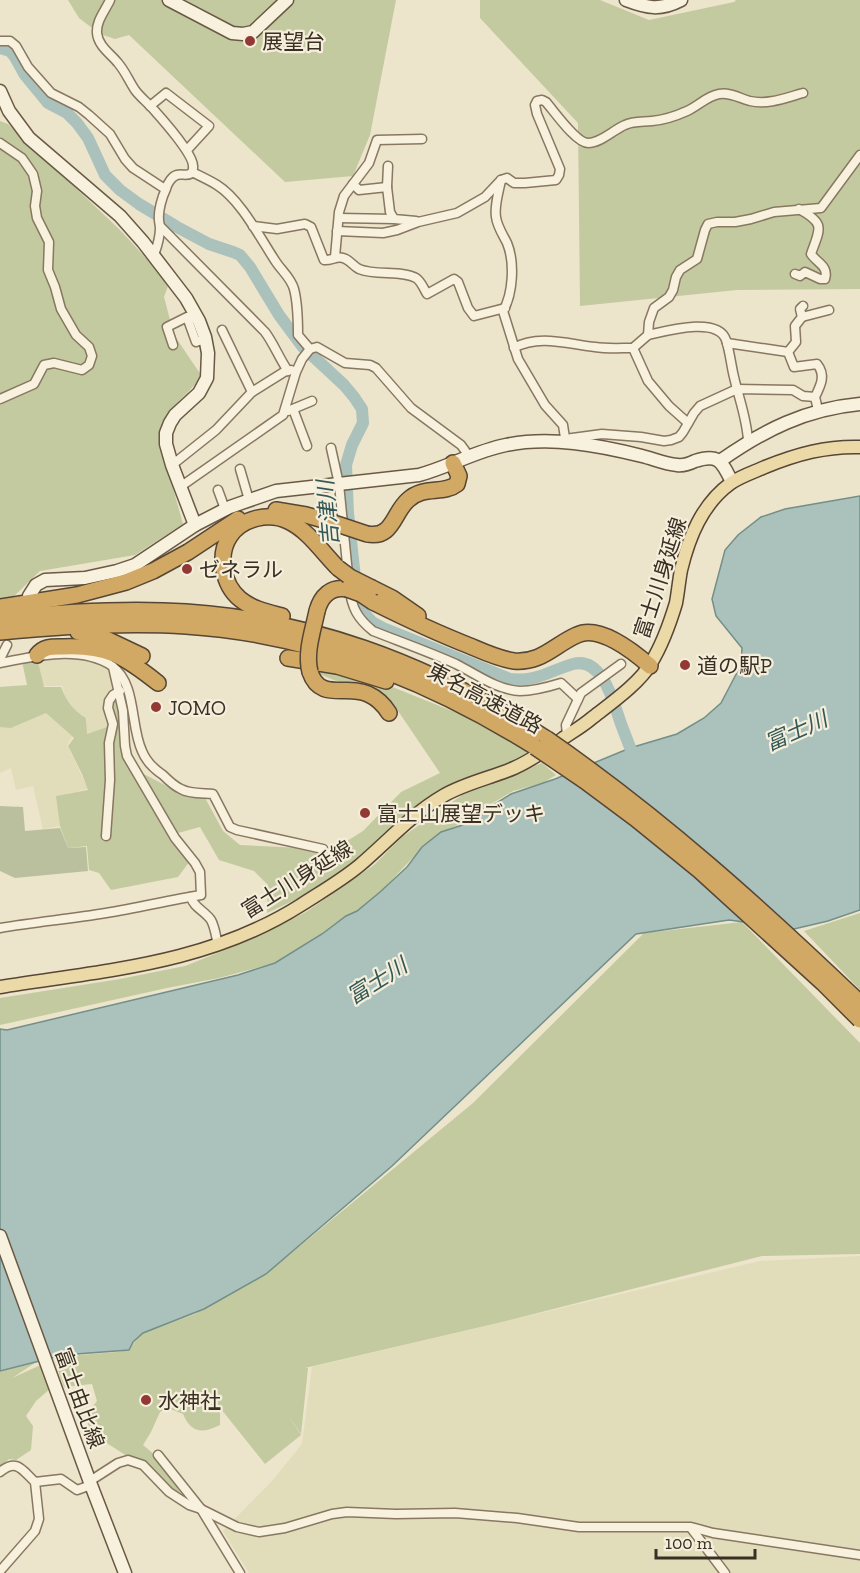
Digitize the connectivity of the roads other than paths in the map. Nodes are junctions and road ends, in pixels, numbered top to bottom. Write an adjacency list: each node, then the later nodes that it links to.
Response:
1 (110, 0): 9 (street)
2 (169, 0): 3 (street)
3 (287, 0)
4 (626, 0): 5 (street)
5 (681, 0)
6 (0, 41): 19 (street)
7 (0, 91): 27 (street)
8 (803, 93): 16 (street)
9 (150, 106): 12 (street); 12 (street)
10 (422, 139): 17 (street)
11 (0, 143): 47 (street)
12 (187, 150): 15 (street)
13 (860, 155): 20 (street)
14 (388, 166): 18 (street)
15 (192, 172): 19 (street); 24 (street)
16 (501, 180): 23 (street); 31 (street)
17 (353, 184): 18 (street); 21 (street)
18 (387, 187): 22 (street)
19 (165, 189): 25 (street)
20 (798, 209): 29 (street); 35 (street)
21 (339, 218): 22 (street); 26 (street)
22 (394, 219): 23 (street)
23 (418, 222): 26 (street)
24 (254, 226): 28 (street); 41 (street)
25 (160, 227): 27 (street); 43 (street)
26 (337, 231): 28 (street)
27 (154, 255): 36 (street)
28 (335, 257): 31 (street)
29 (795, 274)
30 (803, 306): 33 (street)
31 (505, 308): 39 (street)
32 (830, 310): 33 (street)
33 (802, 317): 42 (street)
34 (222, 330): 45 (street)
35 (648, 334): 37 (street); 40 (street)
36 (205, 339): 38 (street); 61 (street)
37 (727, 343): 42 (street); 44 (street)
38 (173, 345)
39 (514, 348): 40 (street); 53 (street)
40 (633, 348): 52 (street)
41 (310, 349): 43 (street); 58 (street)
42 (788, 352): 46 (street)
43 (293, 370): 45 (street); 51 (street)
44 (737, 389): 46 (street); 52 (street); 54 (street)
45 (252, 392): 61 (street)
46 (815, 397): 50 (street)
47 (0, 399)
48 (312, 401): 51 (street)
49 (860, 404): 50 (street)
50 (818, 410): 54 (street)
51 (288, 411): 55 (street); 65 (street)
52 (688, 423): 53 (street)
53 (565, 440): 58 (street); 59 (street)
54 (748, 441): 59 (street)
55 (307, 446)
56 (860, 447): 63 (main road, 富士川身延線)
57 (331, 448): 64 (street)
58 (469, 456): 60 (street)
59 (720, 460): 63 (street)
60 (453, 463): 64 (street); 72 (highway, bridge)
61 (172, 465): 65 (street)
62 (240, 469): 67 (street)
63 (732, 482): 80 (main road, 富士川身延線)
64 (339, 484): 67 (street); 85 (street)
65 (180, 487): 69 (street)
66 (218, 490): 68 (street)
67 (249, 500): 68 (street)
68 (225, 509): 69 (street)
69 (195, 525): 71 (street)
70 (373, 595): 80 (highway); 83 (highway, bridge); 86 (highway, bridge)
71 (29, 596)
72 (0, 607)
73 (0, 618): 83 (highway, 東名高速道路)
74 (2, 636): 76 (highway); 78 (street); 88 (highway, 東名高速道路)
75 (37, 655): 78 (street); 81 (street); 82 (highway)
76 (142, 656)
77 (288, 658): 88 (highway)
78 (0, 661)
79 (621, 664): 85 (street)
80 (650, 666): 87 (main road, 富士川身延線)
81 (113, 667): 84 (street); 91 (street)
82 (158, 683)
83 (455, 686): 89 (highway, 東名高速道路)
84 (120, 691): 90 (street); 92 (street)
85 (579, 696): 87 (street)
86 (389, 714)
87 (567, 735): 94 (main road, 富士川身延線)
88 (518, 737): 89 (highway, 東名高速道路)
89 (541, 743): 96 (highway, 東名高速道路, bridge); 97 (highway, 東名高速道路, bridge)
90 (106, 836)
91 (323, 849)
92 (191, 897): 93 (street); 94 (street)
93 (0, 928)
94 (219, 945): 95 (main road, 富士川身延線)
95 (0, 987)
96 (860, 1003)
97 (860, 1020)
98 (0, 1236): 102 (street, 富士由比線)
99 (158, 1455): 103 (street)
100 (0, 1472): 101 (street)
101 (35, 1482): 102 (street); 106 (street)
102 (90, 1483): 103 (street); 107 (street, 富士由比線)
103 (201, 1509): 104 (street); 108 (street)
104 (690, 1527): 105 (street); 109 (street)
105 (860, 1555)
106 (0, 1570)
107 (125, 1573)
108 (240, 1573)
109 (725, 1573)

